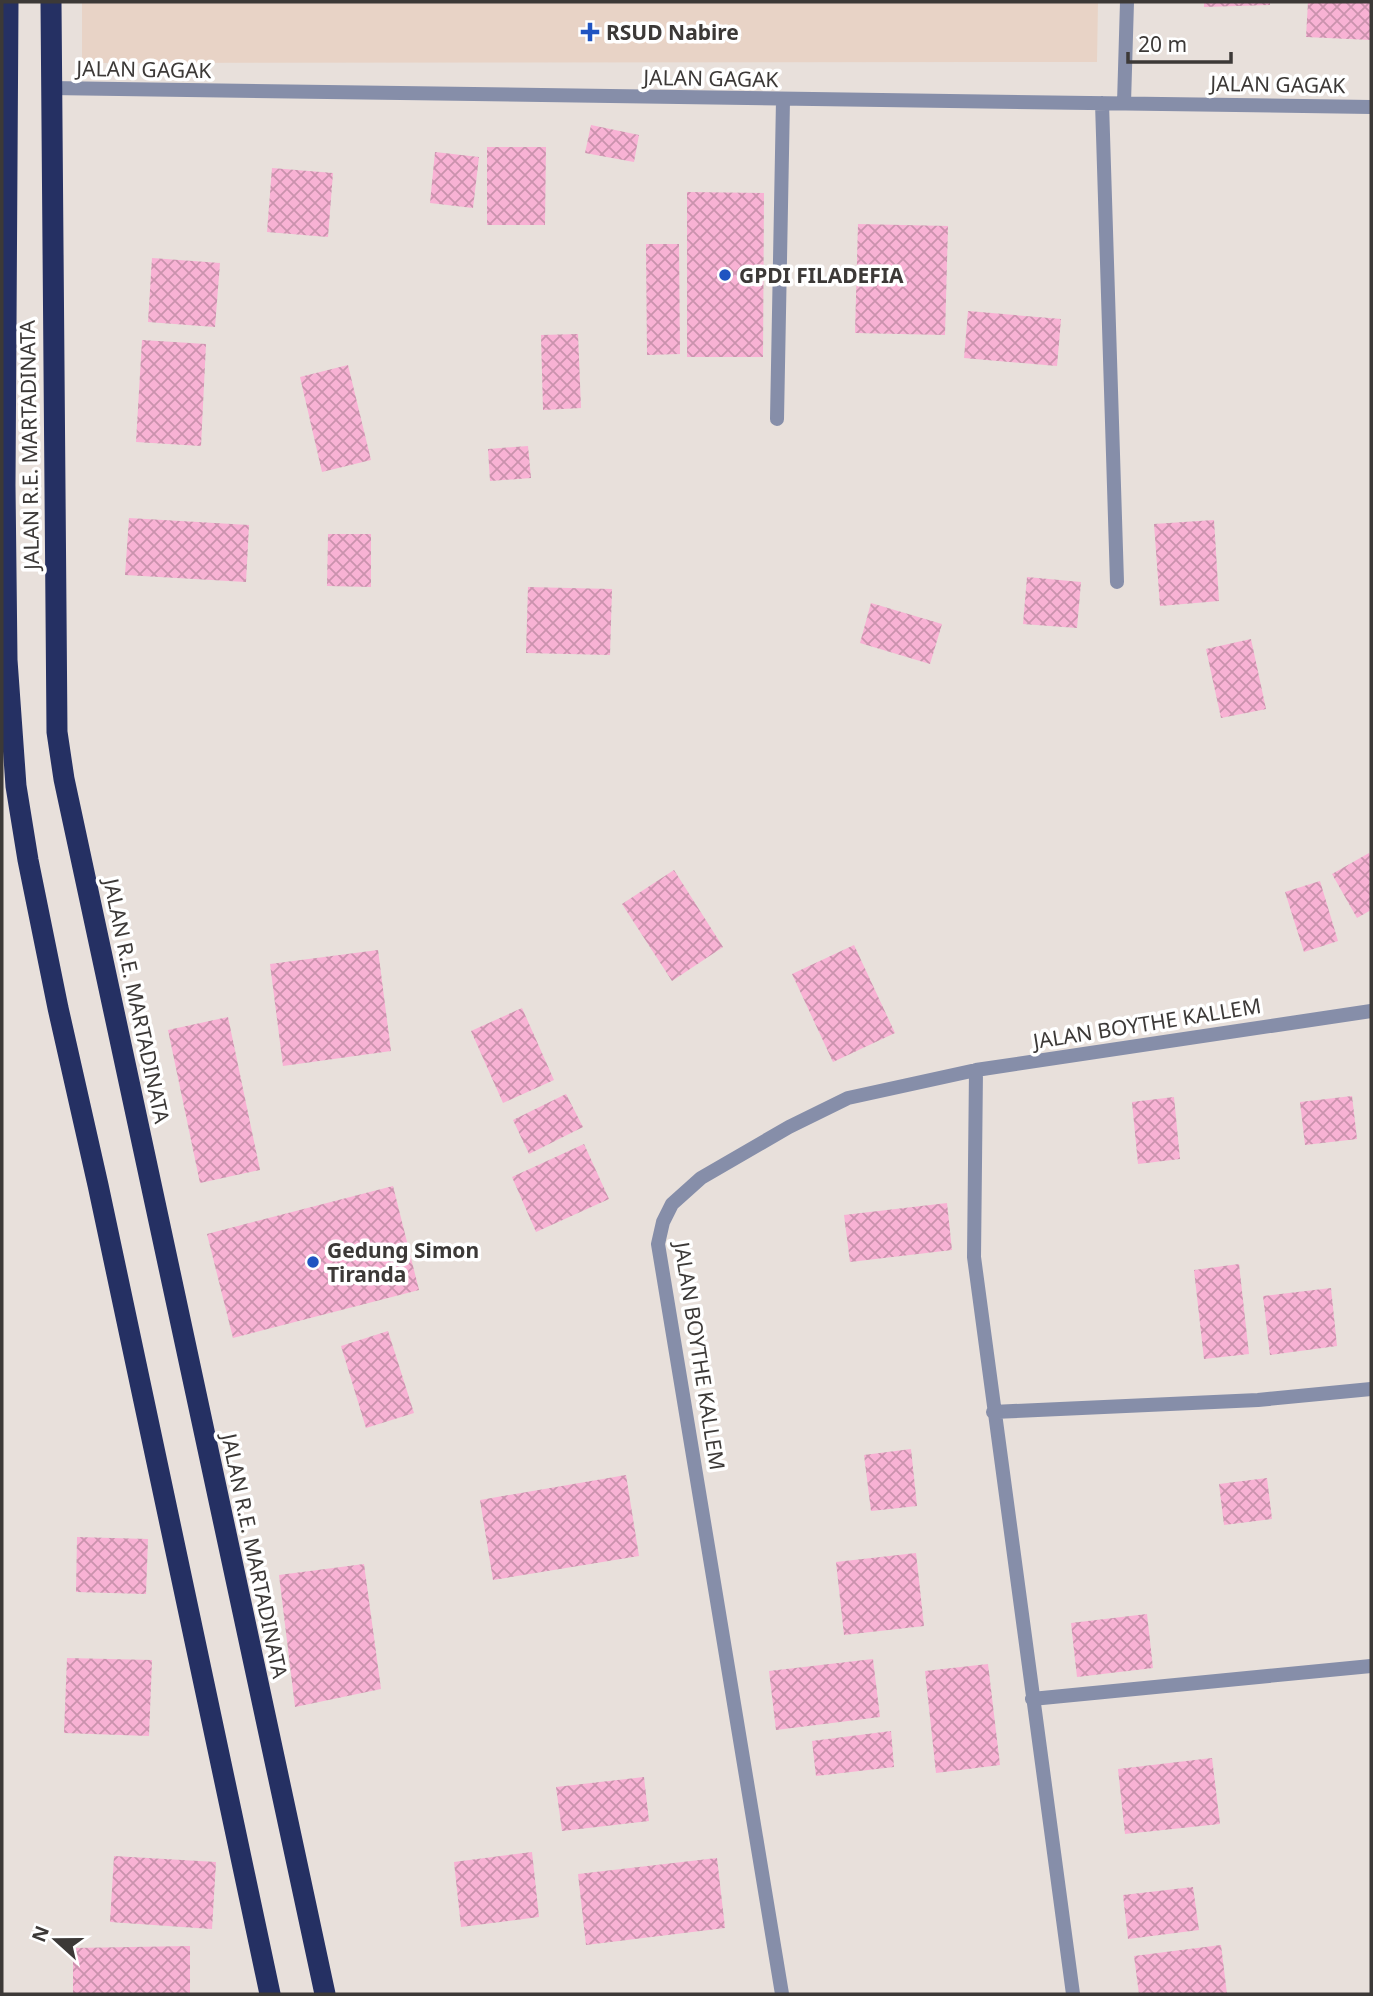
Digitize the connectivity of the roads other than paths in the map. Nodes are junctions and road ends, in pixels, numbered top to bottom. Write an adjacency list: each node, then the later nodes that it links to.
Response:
1 (8, 2): 11 (highway, JALAN R.E. MARTADINATA)
2 (51, 2): 4 (highway, JALAN R.E. MARTADINATA)
3 (1127, 2): 7 (street)
4 (50, 88): 5 (street, JALAN GAGAK); 19 (highway, JALAN R.E. MARTADINATA)
5 (783, 100): 6 (street, JALAN GAGAK); 9 (street)
6 (1102, 103): 7 (street, JALAN GAGAK); 10 (street)
7 (1124, 103): 8 (street, JALAN GAGAK)
8 (1371, 107)
9 (777, 419)
10 (1117, 582)
11 (9, 786): 18 (highway, JALAN R.E. MARTADINATA)
12 (1371, 1011): 13 (street, JALAN BOYTHE KALLEM)
13 (976, 1070): 15 (street); 20 (street, JALAN BOYTHE KALLEM)
14 (1371, 1389): 15 (street)
15 (993, 1412): 17 (street)
16 (1371, 1667): 17 (street)
17 (1032, 1699): 21 (street)
18 (270, 1994)
19 (325, 1994)
20 (782, 1994)
21 (1073, 1994)

